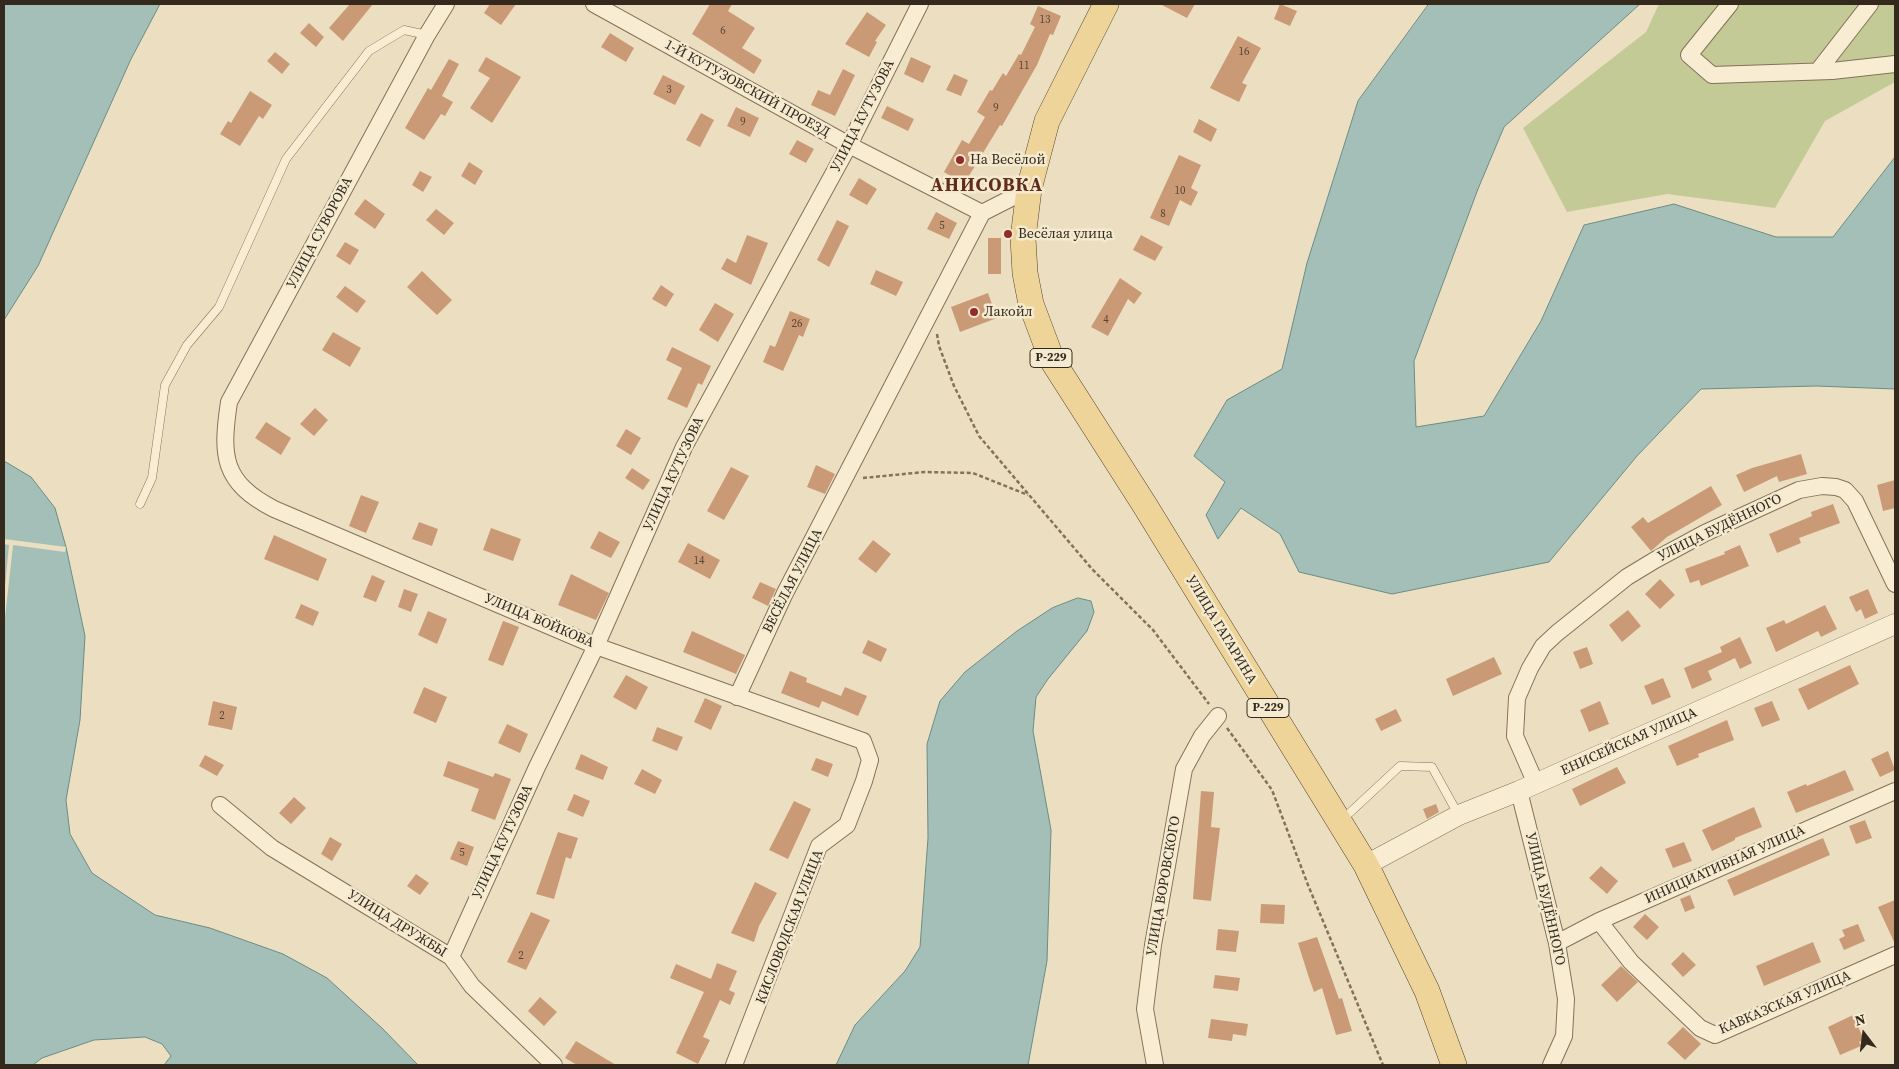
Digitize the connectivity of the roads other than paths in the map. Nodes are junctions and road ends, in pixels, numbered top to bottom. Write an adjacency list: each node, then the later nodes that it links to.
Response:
1 (446, 4): 7 (street, УЛИЦА СУВОРОВА)
2 (594, 4): 10 (street, 1-Й КУТУЗОВСКИЙ ПРОЕЗД)
3 (920, 4): 10 (street, УЛИЦА КУТУЗОВА)
4 (1106, 4): 11 (main road, Р-229)
5 (1730, 4): 9 (street)
6 (1870, 4): 9 (street)
7 (427, 35): 13 (street, УЛИЦА СУВОРОВА); 14 (lane)
8 (1895, 64): 9 (street)
9 (1818, 71)
10 (849, 145): 12 (street, 1-Й КУТУЗОВСКИЙ ПРОЕЗД); 17 (street, УЛИЦА КУТУЗОВА)
11 (1029, 189): 12 (street); 25 (main road, УЛИЦА ГАГАРИНА / Р-229)
12 (982, 213): 18 (street, ВЕСЁЛАЯ УЛИЦА)
13 (230, 472): 17 (street, УЛИЦА ВОЙКОВА)
14 (140, 504)
15 (1895, 584): 21 (street, УЛИЦА БУДЁННОГО)
16 (1895, 624): 21 (street, ЕНИСЕЙСКАЯ УЛИЦА)
17 (596, 646): 18 (street, УЛИЦА ВОЙКОВА); 30 (street, УЛИЦА КУТУЗОВА)
18 (737, 697): 20 (street, УЛИЦА ВОЙКОВА)
19 (1218, 716): 33 (street, УЛИЦА ВОРОВСКОГО)
20 (862, 742): 32 (street, КИСЛОВОДСКАЯ УЛИЦА)
21 (1527, 788): 24 (street, ЕНИСЕЙСКАЯ УЛИЦА); 28 (street, УЛИЦА БУДЁННОГО)
22 (1895, 791): 27 (street, ИНИЦИАТИВНАЯ УЛИЦА)
23 (220, 805): 30 (street, УЛИЦА ДРУЖБЫ)
24 (1460, 815): 25 (lane); 26 (street, ЕНИСЕЙСКАЯ УЛИЦА)
25 (1338, 823): 26 (main road, УЛИЦА ГАГАРИНА / Р-229)
26 (1366, 866): 34 (main road, УЛИЦА ГАГАРИНА / Р-229)
27 (1599, 921): 28 (street, ИНИЦИАТИВНАЯ УЛИЦА); 29 (street, КАВКАЗСКАЯ УЛИЦА)
28 (1557, 943): 35 (street, УЛИЦА БУДЁННОГО)
29 (1895, 955)
30 (451, 956): 31 (street, УЛИЦА ДРУЖБЫ)
31 (554, 1065)
32 (734, 1065)
33 (1155, 1065)
34 (1454, 1065)
35 (1551, 1065)

